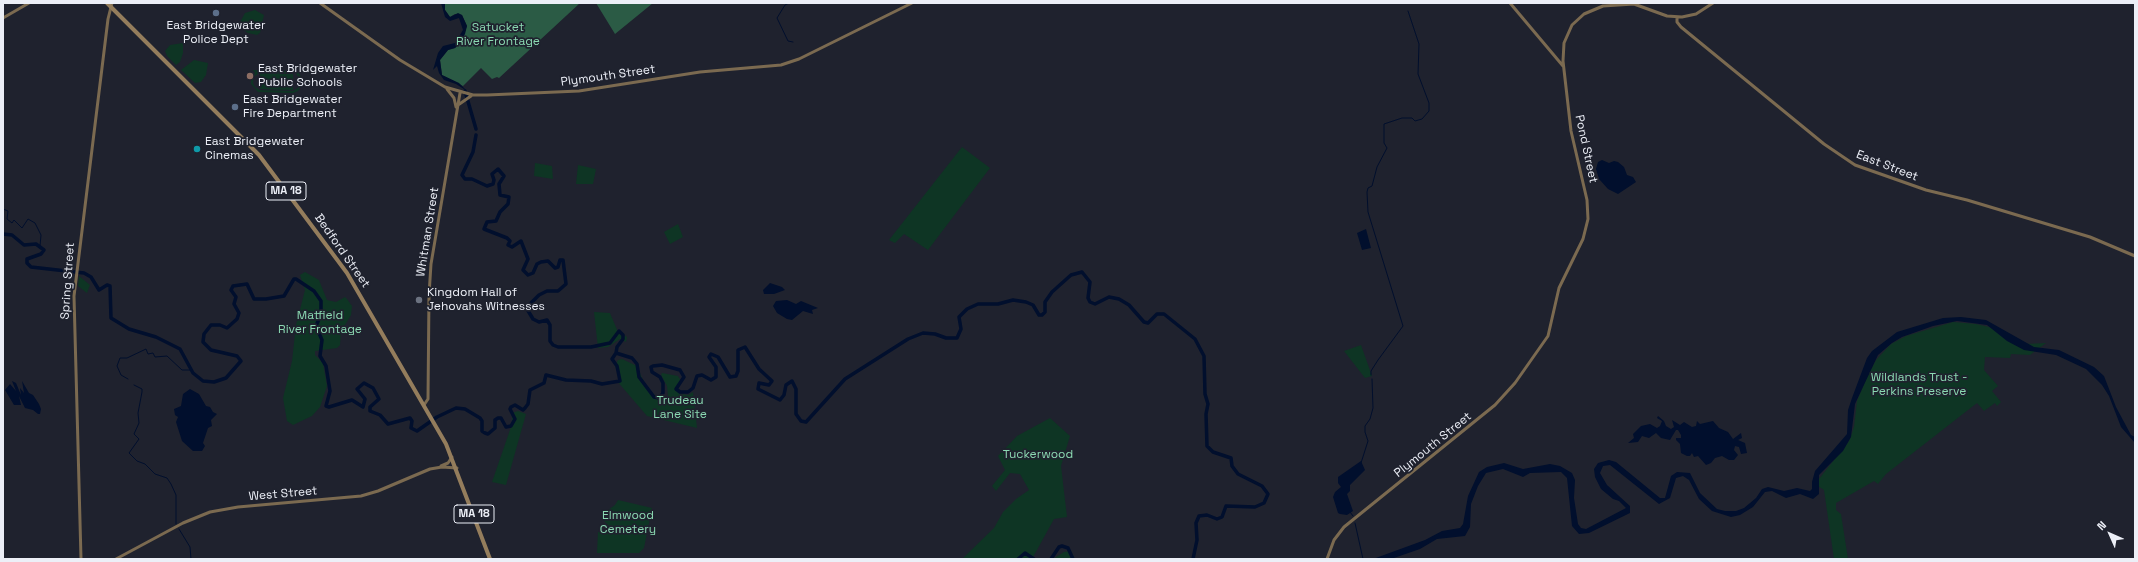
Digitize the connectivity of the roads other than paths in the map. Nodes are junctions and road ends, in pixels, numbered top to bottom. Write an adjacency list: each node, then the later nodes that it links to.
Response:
1 (28, 3): 8 (main road)
2 (320, 3): 10 (main road, Plymouth Street)
3 (912, 3): 12 (main road, Plymouth Street)
4 (1510, 3): 9 (main road)
5 (1713, 3): 7 (main road)
6 (110, 4): 16 (main road, Bedford Street / MA 18); 20 (main road, Spring Street)
7 (1677, 17): 9 (main road, Pond Street); 14 (main road, East Street)
8 (3, 18)
9 (1563, 66): 15 (main road, Pond Street)
10 (445, 87): 11 (main road, Plymouth Street); 13 (main road)
11 (461, 93): 12 (main road, Plymouth Street); 13 (main road, Whitman Street)
12 (468, 96): 13 (main road)
13 (456, 108): 16 (main road, Whitman Street)
14 (2135, 256)
15 (1547, 339): 23 (main road, Plymouth Street)
16 (424, 405): 17 (main road, Bedford Street / MA 18)
17 (452, 456): 18 (main road); 19 (main road, Bedford Street / MA 18)
18 (435, 468): 19 (main road, West Street); 21 (main road, West Street)
19 (457, 468): 22 (main road, Bedford Street / MA 18)
20 (81, 559)
21 (116, 559)
22 (490, 559)
23 (1327, 559)

